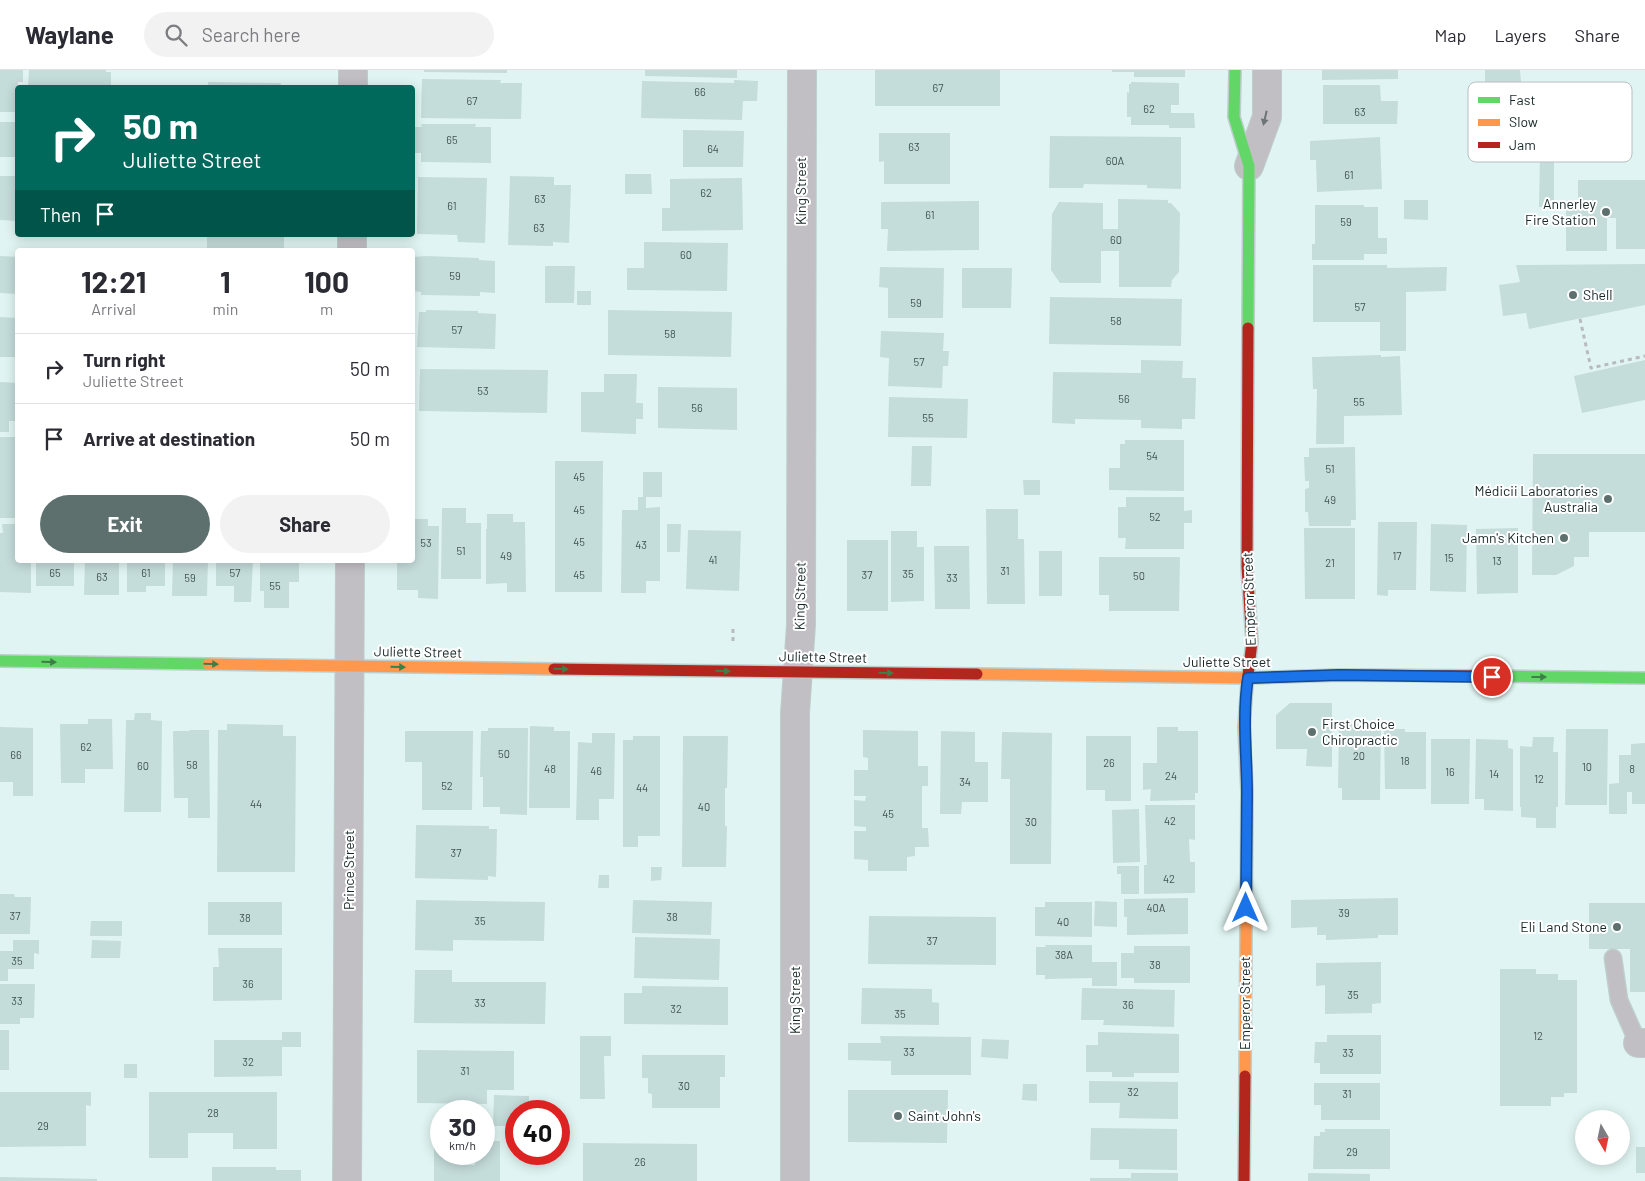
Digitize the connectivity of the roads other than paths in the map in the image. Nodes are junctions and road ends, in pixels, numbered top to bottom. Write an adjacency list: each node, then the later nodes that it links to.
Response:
1 (353, 70): 5 (street)
2 (802, 70): 10 (street, King Street)
3 (1234, 70): 6 (main road, Emperor Street)
4 (1267, 70): 6 (street, Emperor Street, one-way to 6)
5 (353, 85)
6 (1249, 166): 11 (main road, Emperor Street)
7 (350, 563): 9 (street, Prince Street)
8 (0, 661): 9 (main road, Juliette Street, one-way to 9)
9 (350, 666): 10 (main road, Juliette Street, one-way to 10); 15 (street, Prince Street)
10 (798, 672): 11 (main road, Juliette Street, one-way to 11); 16 (street, King Street)
11 (1248, 678): 12 (main road, Juliette Street, one-way to 12); 17 (main road, Emperor Street)
12 (1645, 678)
13 (1613, 958): 14 (lane)
14 (1641, 1043)
15 (347, 1181)
16 (795, 1181)
17 (1244, 1181)

